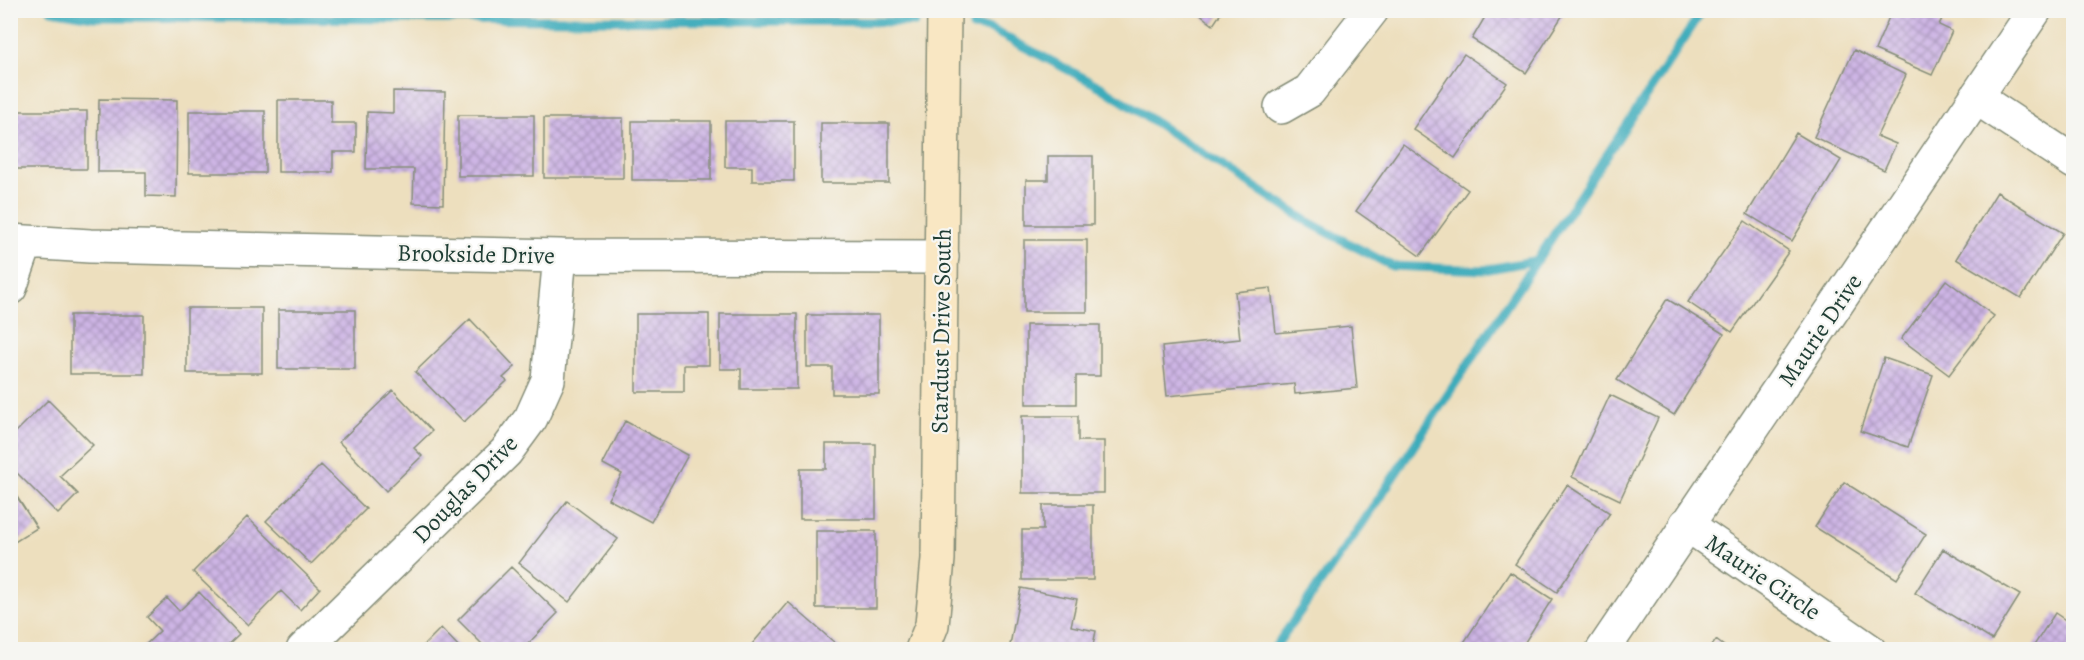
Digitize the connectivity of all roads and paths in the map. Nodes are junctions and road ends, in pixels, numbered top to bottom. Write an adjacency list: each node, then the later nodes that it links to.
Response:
1 (944, 10): 9 (street, Stardust Drive South)
2 (1372, 10): 5 (street)
3 (2036, 10): 4 (street, Maurie Drive)
4 (1977, 98): 6 (street); 11 (street, Maurie Drive)
5 (1281, 107)
6 (2073, 162)
7 (18, 241): 8 (street, Brookside Drive); 10 (street)
8 (560, 256): 9 (street, Brookside Drive); 12 (street, Douglas Drive)
9 (942, 258): 13 (street, Stardust Drive South)
10 (10, 288)
11 (1686, 524): 14 (street, Maurie Drive); 15 (street, Maurie Circle)
12 (303, 650)
13 (922, 650)
14 (1603, 650)
15 (1869, 650)

